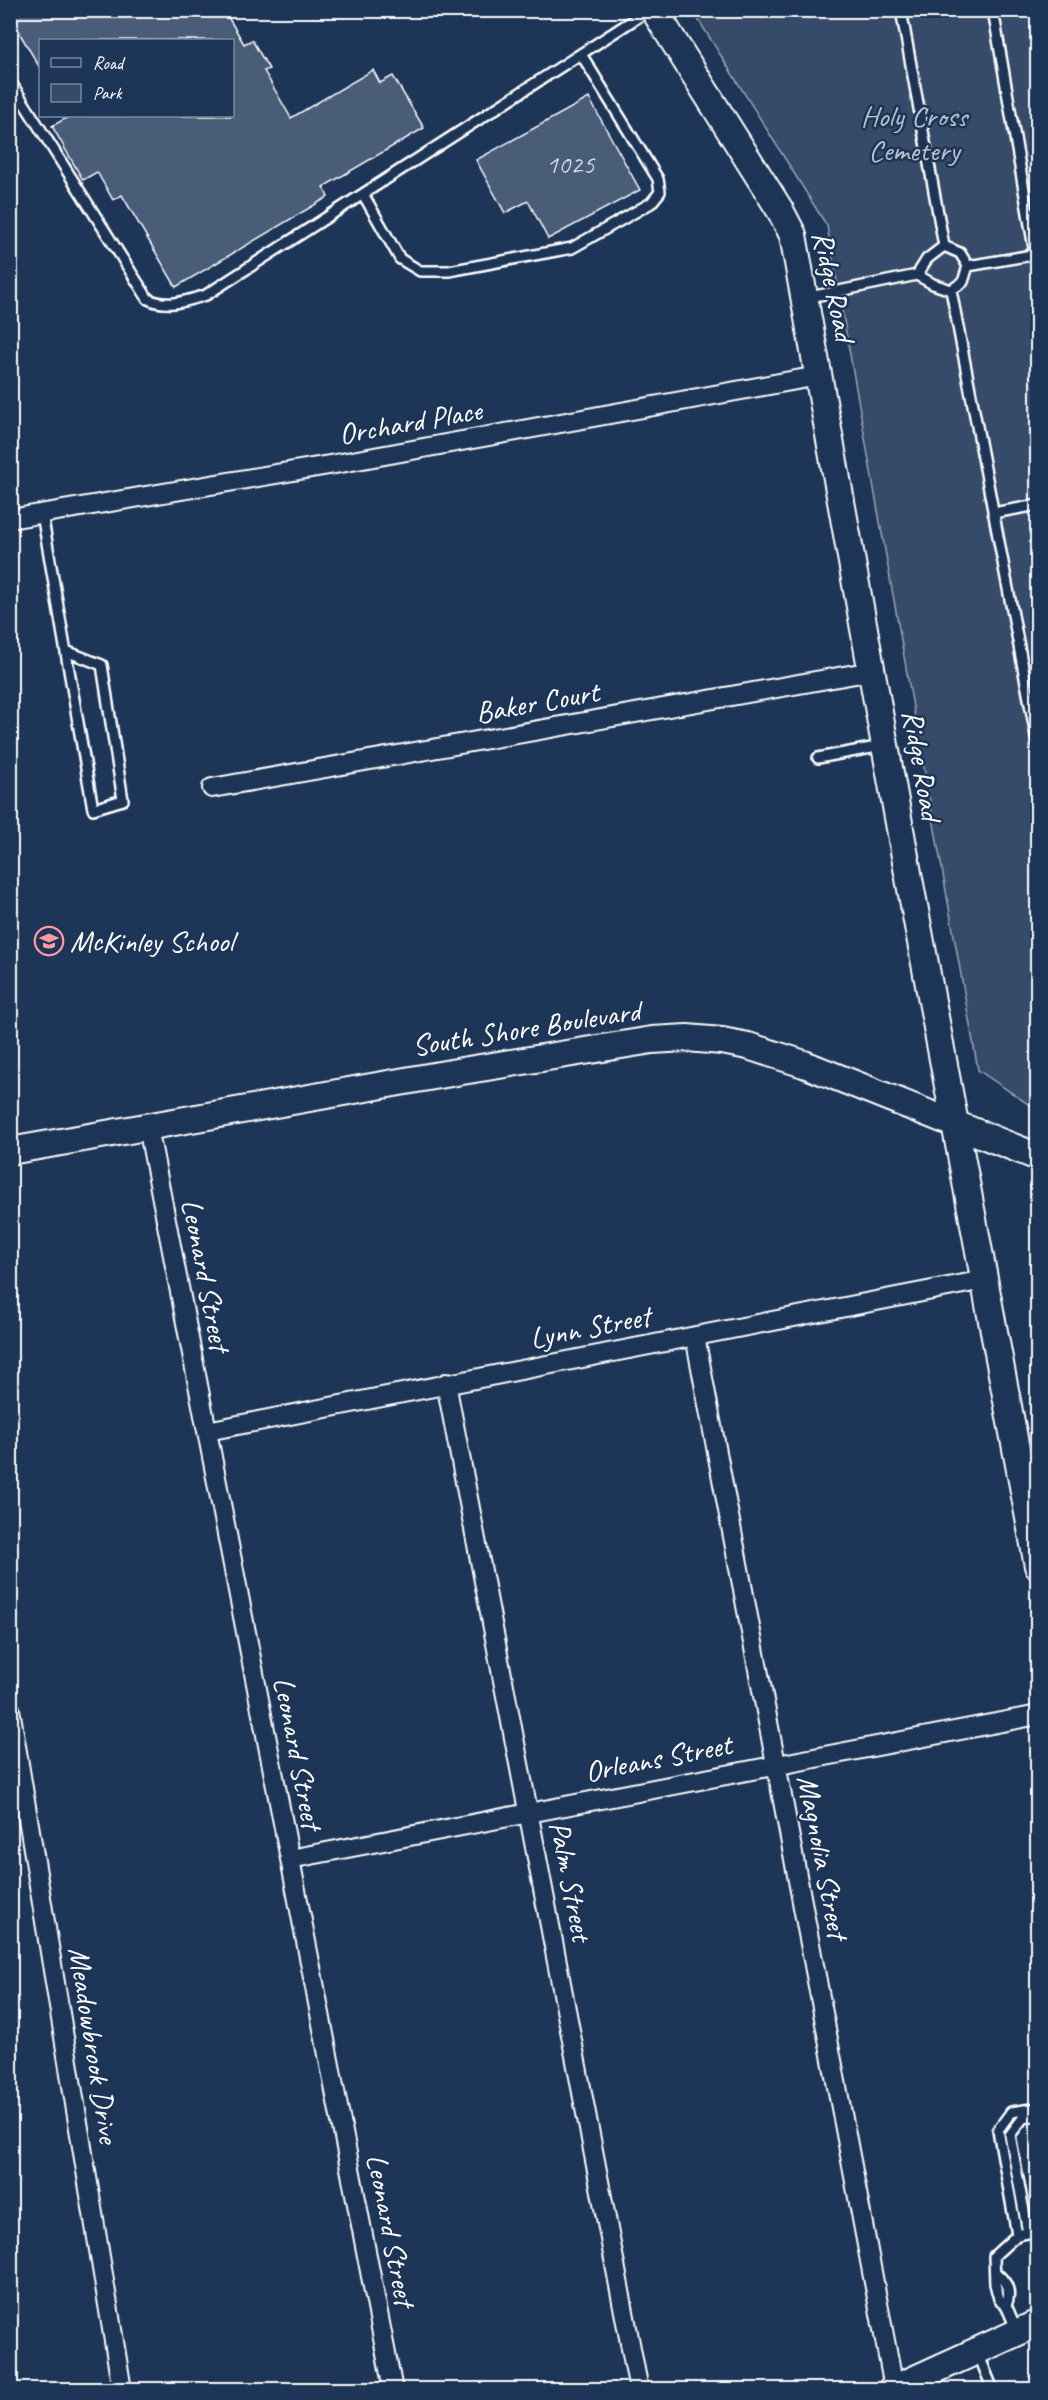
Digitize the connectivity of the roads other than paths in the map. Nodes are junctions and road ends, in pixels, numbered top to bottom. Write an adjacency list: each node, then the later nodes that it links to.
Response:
1 (649, 10): 5 (lane)
2 (654, 10): 13 (street, Ridge Road)
3 (901, 10): 8 (lane)
4 (993, 10): 9 (lane)
5 (582, 54): 7 (lane); 7 (lane)
6 (10, 81): 7 (lane)
7 (363, 194)
8 (944, 246): 10 (lane); 11 (lane)
9 (1036, 254): 10 (lane)
10 (968, 266): 12 (lane)
11 (917, 275): 12 (lane); 13 (lane)
12 (951, 290): 16 (lane)
13 (805, 298): 14 (street, Ridge Road)
14 (818, 376): 17 (street, Orchard Place); 20 (street, Ridge Road)
15 (1038, 505): 16 (lane)
16 (993, 513): 22 (lane)
17 (42, 514): 18 (street, Orchard Place); 19 (lane)
18 (10, 519)
19 (66, 651): 19 (lane)
20 (872, 671): 21 (street, Ridge Road); 24 (street, Baker Court)
21 (885, 745): 23 (lane); 25 (street, Ridge Road)
22 (1038, 746)
23 (818, 758)
24 (212, 788)
25 (955, 1124): 26 (street, South Shore Boulevard); 28 (street, South Shore Boulevard); 29 (street, Ridge Road)
26 (148, 1127): 27 (street, South Shore Boulevard); 32 (street, Leonard Street)
27 (10, 1151)
28 (1038, 1157)
29 (984, 1280): 30 (street, Lynn Street); 33 (street, Ridge Road)
30 (695, 1336): 31 (street, Lynn Street); 36 (street, Magnolia Street)
31 (447, 1383): 32 (street, Lynn Street); 38 (street, Palm Street)
32 (207, 1431): 39 (street, Leonard Street)
33 (1038, 1566)
34 (10, 1709): 37 (street, Meadowbrook Drive)
35 (1038, 1715): 36 (street, Orleans Street)
36 (776, 1765): 38 (street, Orleans Street); 46 (street, Magnolia Street)
37 (15, 1768): 47 (street, Meadowbrook Drive)
38 (529, 1812): 39 (street, Orleans Street); 49 (street, Palm Street)
39 (290, 1859): 48 (street, Leonard Street)
40 (1038, 2108): 43 (lane)
41 (1038, 2115): 42 (lane)
42 (1033, 2232): 43 (lane)
43 (1017, 2235): 44 (lane)
44 (1027, 2328): 45 (street)
45 (977, 2350): 46 (street); 50 (lane)
46 (893, 2389)
47 (122, 2390)
48 (393, 2390)
49 (639, 2390)
50 (993, 2390)

